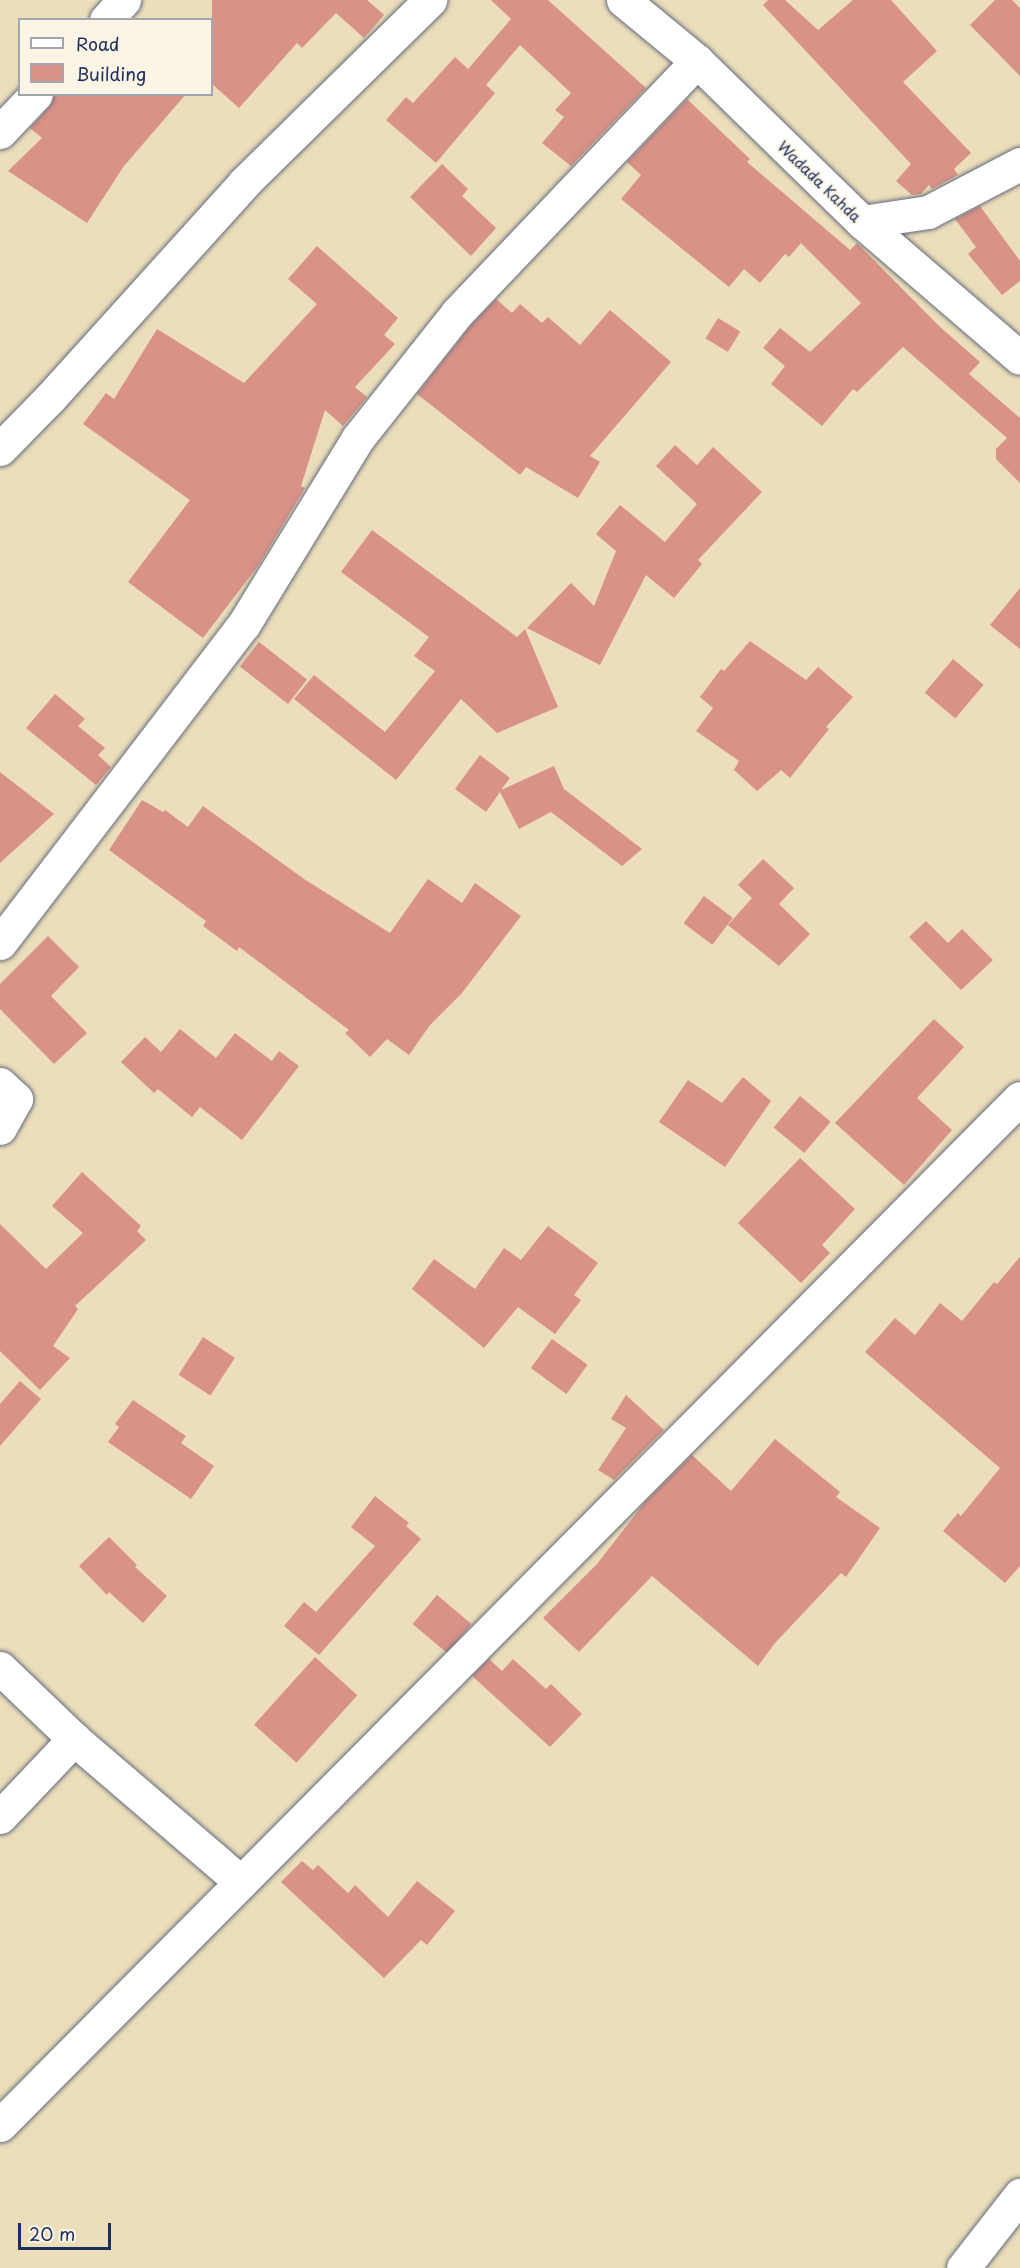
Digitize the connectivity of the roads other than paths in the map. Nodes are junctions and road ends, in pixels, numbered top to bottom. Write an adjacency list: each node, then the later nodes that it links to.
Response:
1 (124, 0): 4 (street)
2 (430, 0): 11 (street)
3 (623, 0): 5 (street, Wadada Kahda)
4 (108, 18)
5 (696, 61): 9 (street, Wadada Kahda); 12 (street)
6 (34, 96): 7 (street)
7 (0, 132)
8 (1020, 164): 9 (street)
9 (862, 222): 10 (street, Wadada Kahda)
10 (1020, 358)
11 (0, 449)
12 (11, 916): 13 (street)
13 (0, 943)
14 (0, 1084): 16 (street)
15 (1020, 1098): 20 (street)
16 (0, 1128)
17 (0, 1668): 18 (street)
18 (74, 1739): 19 (street); 20 (street)
19 (0, 1817)
20 (241, 1882): 21 (street)
21 (0, 2125)
22 (1020, 2195): 23 (street)
23 (963, 2268)

